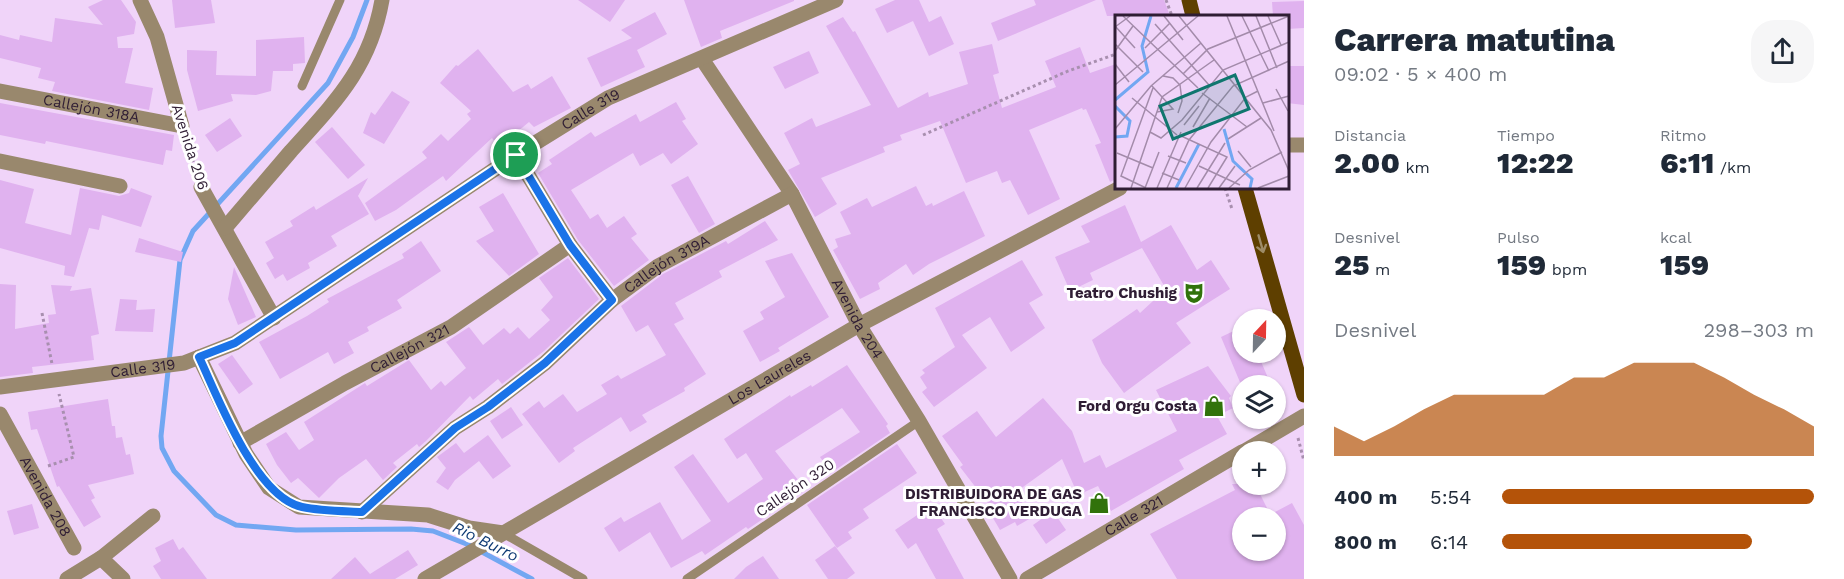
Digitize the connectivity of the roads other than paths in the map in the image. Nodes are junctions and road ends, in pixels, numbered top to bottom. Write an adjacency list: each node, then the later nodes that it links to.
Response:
1 (140, 0): 10 (street, Avenida 206)
2 (340, 0): 8 (lane)
3 (382, 0): 18 (street)
4 (837, 0): 7 (street, Calle 319)
5 (1189, 0): 6 (main road)
6 (1193, 15)
7 (702, 59): 11 (street, Calle 319); 17 (street, Avenida 204)
8 (302, 86)
9 (0, 91): 10 (street, Callejón 318A)
10 (182, 126)
11 (516, 155): 19 (street); 21 (street, Calle 319)
12 (0, 161): 13 (street)
13 (120, 186)
14 (201, 187): 18 (street, Avenida 206)
15 (1118, 189): 22 (street, Los Laureles)
16 (1245, 189): 25 (main road, one-way to 25)
17 (792, 194): 20 (street, Callejón 319A); 22 (street, Avenida 204)
18 (222, 223): 21 (street, Avenida 206)
19 (570, 245): 20 (street); 30 (street, Callejón 321)
20 (612, 300): 32 (street, Callejón 319A)
21 (274, 318): 23 (street, Calle 319)
22 (859, 325): 28 (street, Avenida 204); 34 (street, Los Laureles)
23 (199, 357): 24 (street, Calle 319); 30 (street)
24 (0, 387)
25 (1304, 395)
26 (0, 414): 35 (street, Avenida 208)
27 (1304, 416): 29 (street, Calle 321)
28 (920, 421): 41 (lane, Callejón 320); 42 (street, Avenida 204)
29 (1262, 441)
30 (240, 443): 32 (street)
31 (1232, 458): 43 (street, Calle 321)
32 (362, 512): 34 (street)
33 (153, 516): 36 (street)
34 (503, 532): 39 (street, Los Laureles); 40 (lane)
35 (74, 548)
36 (101, 558): 37 (street); 38 (street)
37 (67, 579)
38 (123, 579)
39 (425, 579)
40 (583, 579)
41 (687, 579)
42 (1010, 579)
43 (1027, 579)

